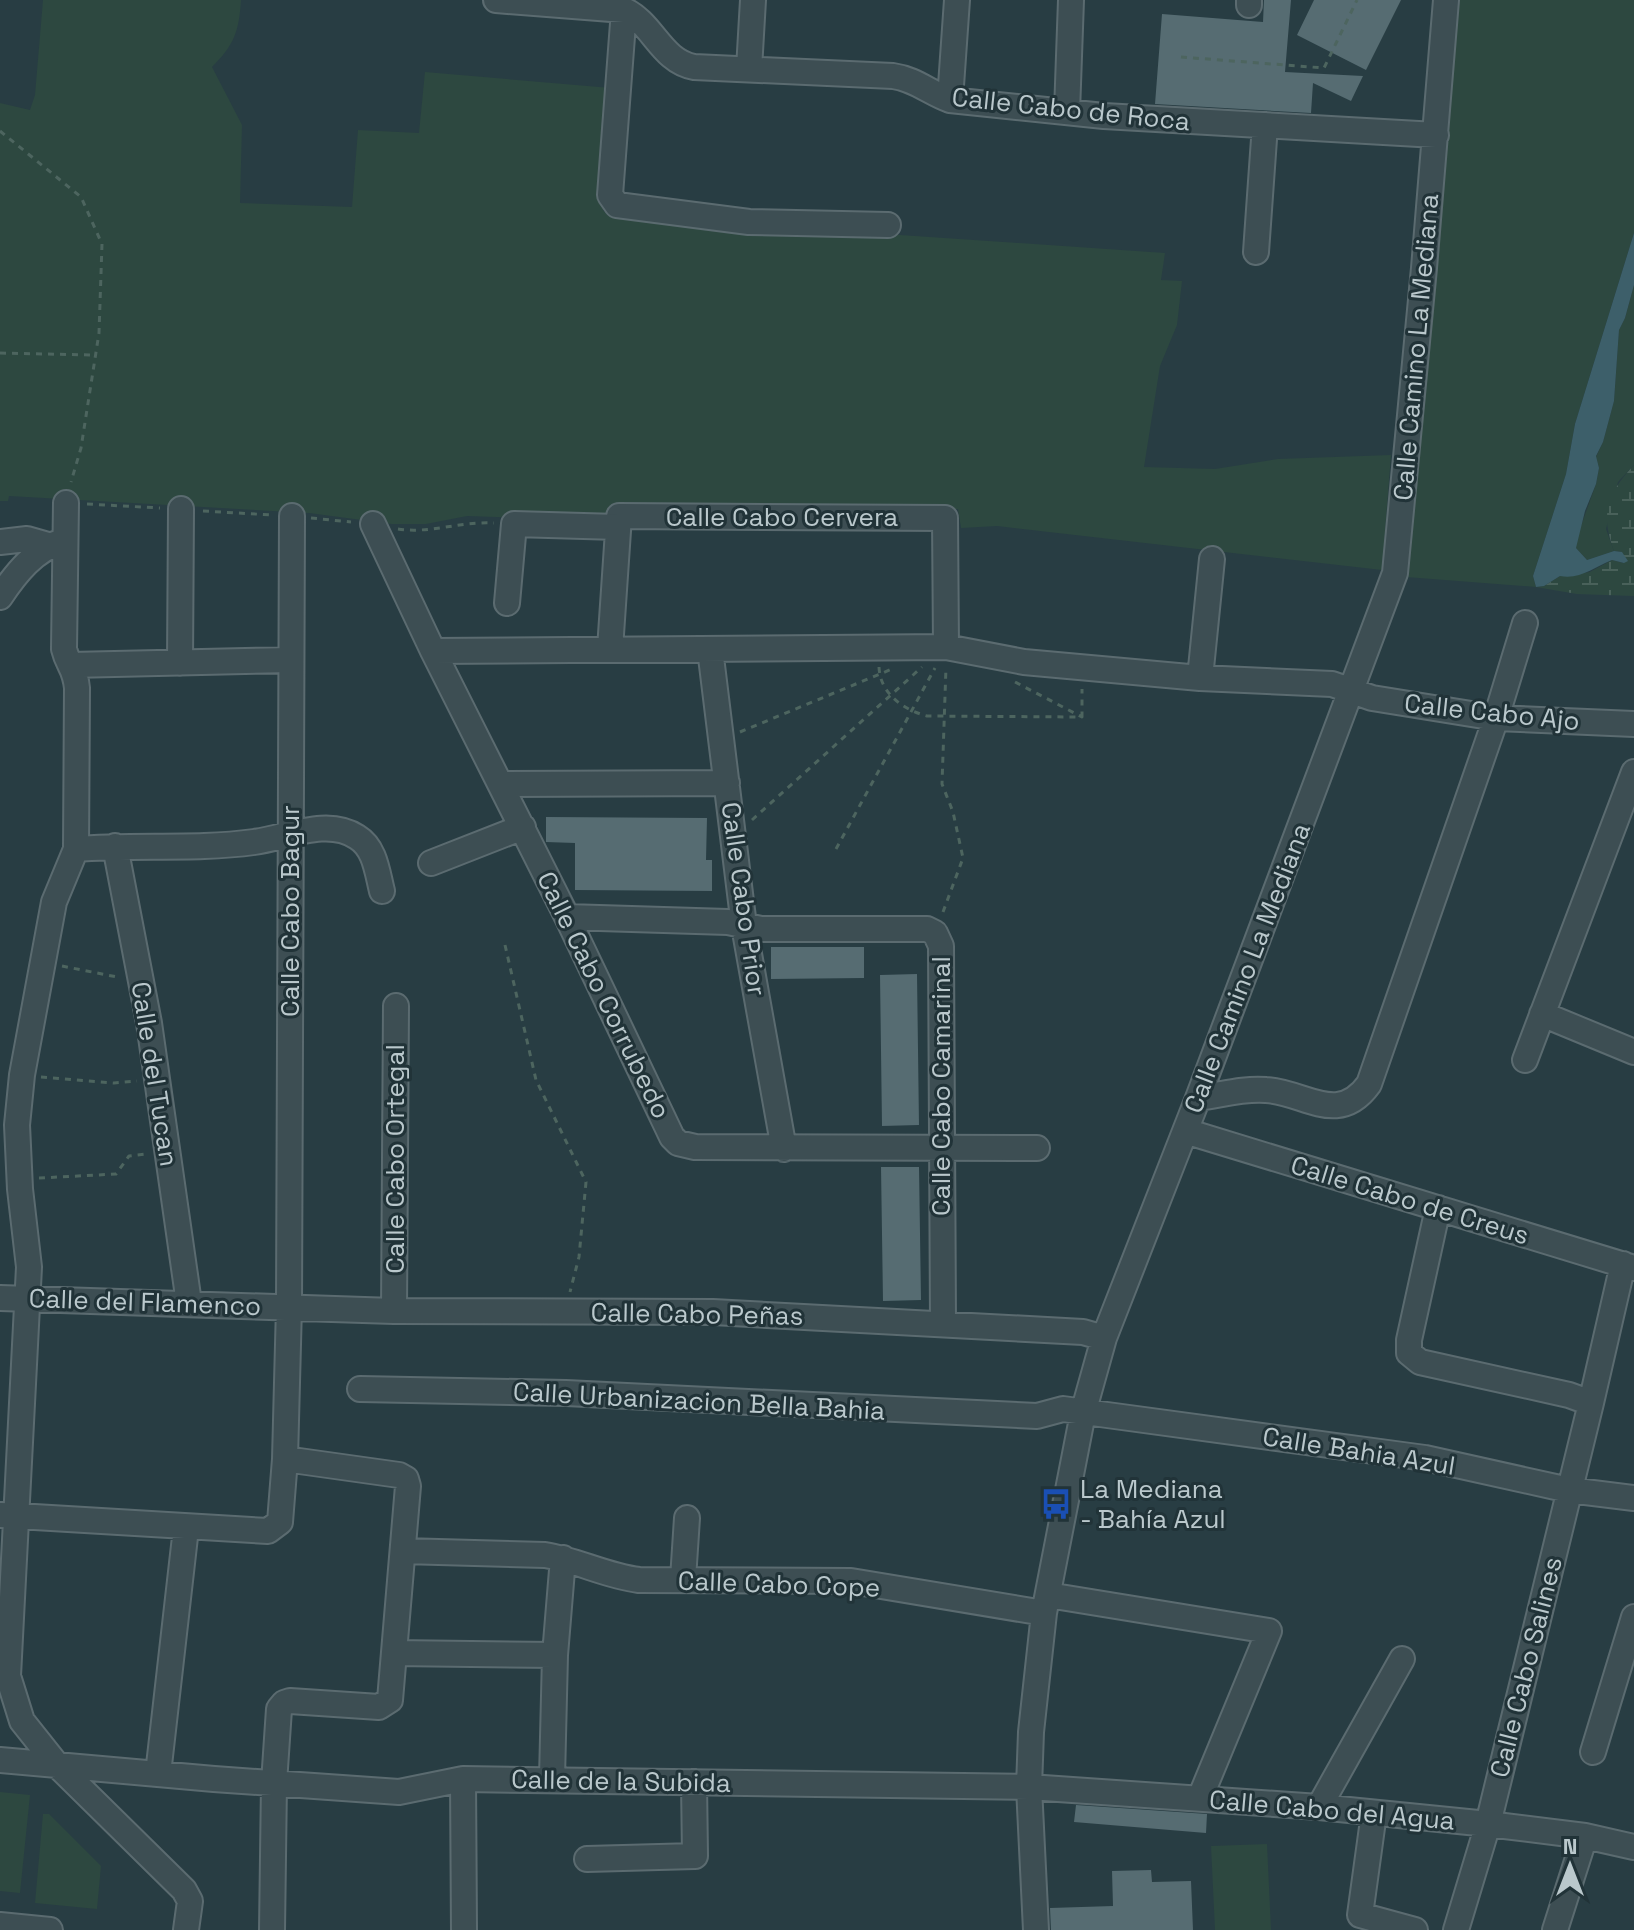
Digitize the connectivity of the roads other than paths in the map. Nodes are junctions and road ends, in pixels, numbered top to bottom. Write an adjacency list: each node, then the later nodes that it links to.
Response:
1 (496, 0): 6 (street)
2 (753, 0): 7 (street)
3 (957, 0): 8 (street)
4 (1071, 0): 9 (street)
5 (1446, 0): 11 (street, Calle Camino La Mediana)
6 (624, 10): 7 (street, Calle Cabo de Roca); 12 (street)
7 (749, 69): 8 (street, Calle Cabo de Roca)
8 (950, 100): 9 (street, Calle Cabo de Roca)
9 (1067, 112): 10 (street, Calle Cabo de Roca)
10 (1265, 125): 11 (street, Calle Cabo de Roca); 13 (street)
11 (1436, 135): 33 (street, Calle Camino La Mediana)
12 (888, 225)
13 (1256, 252)
14 (66, 503): 20 (street)
15 (181, 509): 30 (street)
16 (292, 516): 29 (street, Calle Cabo Bagur)
17 (619, 522): 23 (street, Calle Cabo Cervera); 25 (street, Calle Cabo Cervera); 26 (street)
18 (373, 524): 28 (street, Calle Cabo Corrubedo)
19 (0, 542): 20 (street)
20 (56, 543): 22 (street); 31 (street)
21 (1212, 559): 32 (street)
22 (0, 597)
23 (507, 603)
24 (1525, 623): 34 (street)
25 (946, 647): 27 (street); 32 (street)
26 (610, 649): 27 (street); 28 (street)
27 (710, 649): 37 (street, Calle Cabo Prior)
28 (433, 651): 38 (street, Calle Cabo Corrubedo)
29 (291, 660): 30 (street); 40 (street, Calle Cabo Bagur)
30 (180, 663): 31 (street)
31 (71, 665): 42 (street)
32 (1200, 678): 33 (street)
33 (1351, 690): 34 (street, Calle Cabo Ajo); 51 (street, Calle Camino La Mediana)
34 (1496, 718): 35 (street, Calle Cabo Ajo); 51 (street)
35 (1634, 724)
36 (1634, 772): 48 (street)
37 (727, 783): 38 (street); 46 (street, Calle Cabo Prior)
38 (502, 784): 39 (street, Calle Cabo Corrubedo)
39 (523, 827): 43 (street); 45 (street, Calle Cabo Corrubedo)
40 (290, 833): 41 (street); 44 (street); 61 (street, Calle Cabo Bagur)
41 (115, 846): 42 (street); 60 (street, Calle del Tucan)
42 (76, 849): 59 (street)
43 (431, 863)
44 (382, 891)
45 (567, 917): 46 (street, Calle Cabo Camarinal); 54 (street, Calle Cabo Corrubedo)
46 (744, 926): 54 (street, Calle Cabo Prior); 55 (street, Calle Cabo Camarinal)
47 (396, 1006): 62 (street, Calle Cabo Ortegal)
48 (1542, 1014): 49 (street); 50 (street)
49 (1634, 1052)
50 (1525, 1060)
51 (1198, 1098): 52 (street, Calle Camino La Mediana)
52 (1185, 1131): 56 (street, Calle Cabo de Creus); 64 (street, Calle Camino La Mediana)
53 (1037, 1148): 55 (street, Calle Cabo Corrubedo)
54 (784, 1149): 55 (street, Calle Cabo Corrubedo)
55 (941, 1149): 63 (street, Calle Cabo Camarinal)
56 (1438, 1208): 57 (street, Calle Cabo de Creus); 66 (street)
57 (1628, 1266): 66 (street, Calle Cabo Salines)
58 (0, 1298): 59 (street, Calle del Flamenco)
59 (28, 1299): 60 (street, Calle del Flamenco); 71 (street)
60 (189, 1303): 61 (street, Calle del Flamenco)
61 (289, 1306): 62 (street, Calle Cabo Peñas); 68 (street, Calle Cabo Bagur)
62 (394, 1311): 63 (street, Calle Cabo Peñas)
63 (943, 1322): 64 (street, Calle Cabo Peñas)
64 (1104, 1338): 67 (street, Calle Camino La Mediana)
65 (360, 1389): 67 (street, Calle Urbanizacion Bella Bahia)
66 (1591, 1403): 69 (street, Calle Cabo Salines)
67 (1081, 1421): 69 (street, Calle Bahia Azul); 77 (street, Calle Camino La Mediana)
68 (285, 1459): 73 (street, Calle Cabo Bagur); 74 (street)
69 (1569, 1490): 70 (street, Calle Bahia Azul); 94 (street, Calle Cabo Salines)
70 (1634, 1498)
71 (8, 1516): 73 (street); 84 (street)
72 (687, 1518): 76 (street)
73 (186, 1528): 85 (street)
74 (403, 1551): 75 (street, Calle Cabo Cope); 79 (street)
75 (563, 1558): 76 (street, Calle Cabo Cope); 80 (street)
76 (683, 1579): 77 (street, Calle Cabo Cope)
77 (1046, 1604): 90 (street, Calle Camino La Mediana); 91 (street, Calle Cabo Cope)
78 (1632, 1630): 82 (street)
79 (394, 1653): 80 (street); 89 (street)
80 (555, 1655): 86 (street)
81 (1402, 1659): 92 (street)
82 (1593, 1752)
83 (0, 1760): 84 (street, Calle de la Subida)
84 (57, 1765): 85 (street, Calle de la Subida); 100 (street)
85 (158, 1774): 89 (street, Calle de la Subida)
86 (552, 1778): 87 (street, Calle de la Subida); 88 (street, Calle de la Subida)
87 (463, 1779): 89 (street, Calle de la Subida); 102 (street)
88 (694, 1782): 90 (street, Calle de la Subida); 97 (street)
89 (274, 1783): 101 (street)
90 (1029, 1787): 91 (street, Calle Cabo del Agua); 103 (street, Calle Camino La Mediana)
91 (1200, 1798): 92 (street, Calle Cabo del Agua)
92 (1319, 1807): 93 (street, Calle Cabo del Agua)
93 (1374, 1813): 94 (street, Calle Cabo del Agua); 104 (street)
94 (1488, 1824): 95 (street, Calle Cabo del Agua); 105 (street, Calle Cabo Salines)
95 (1585, 1836): 96 (street, Calle Cabo del Agua); 106 (street)
96 (1634, 1847)
97 (587, 1859)
98 (0, 1925): 99 (street)
99 (50, 1930)
100 (186, 1930)
101 (272, 1930)
102 (464, 1930)
103 (1036, 1930)
104 (1415, 1930)
105 (1456, 1930)
106 (1555, 1930)

